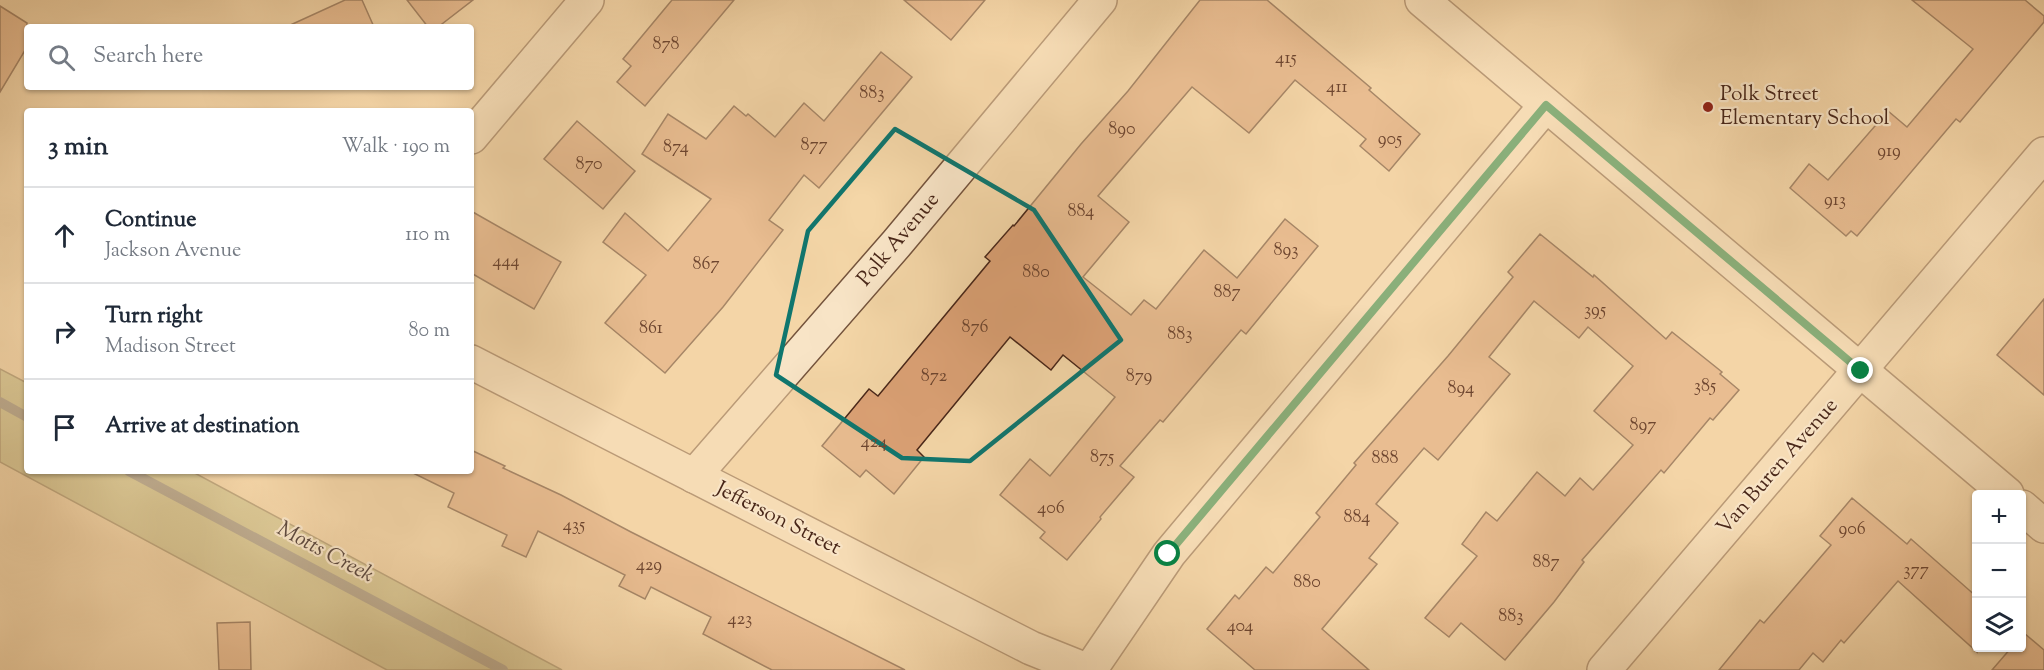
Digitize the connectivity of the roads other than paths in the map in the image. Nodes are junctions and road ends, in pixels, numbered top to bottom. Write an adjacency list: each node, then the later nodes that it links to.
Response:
1 (587, 0): 5 (street)
2 (1100, 0): 9 (street, Polk Avenue)
3 (1422, 0): 4 (street)
4 (1546, 105): 8 (street); 13 (street)
5 (474, 133)
6 (2044, 154): 8 (street, Van Buren Avenue)
7 (474, 364): 9 (street, Jefferson Street)
8 (1861, 371): 10 (street); 14 (street, Van Buren Avenue)
9 (694, 476): 13 (street, Jefferson Street)
10 (2001, 490)
11 (2026, 510): 12 (street)
12 (2044, 526)
13 (1088, 670)
14 (1604, 670)

